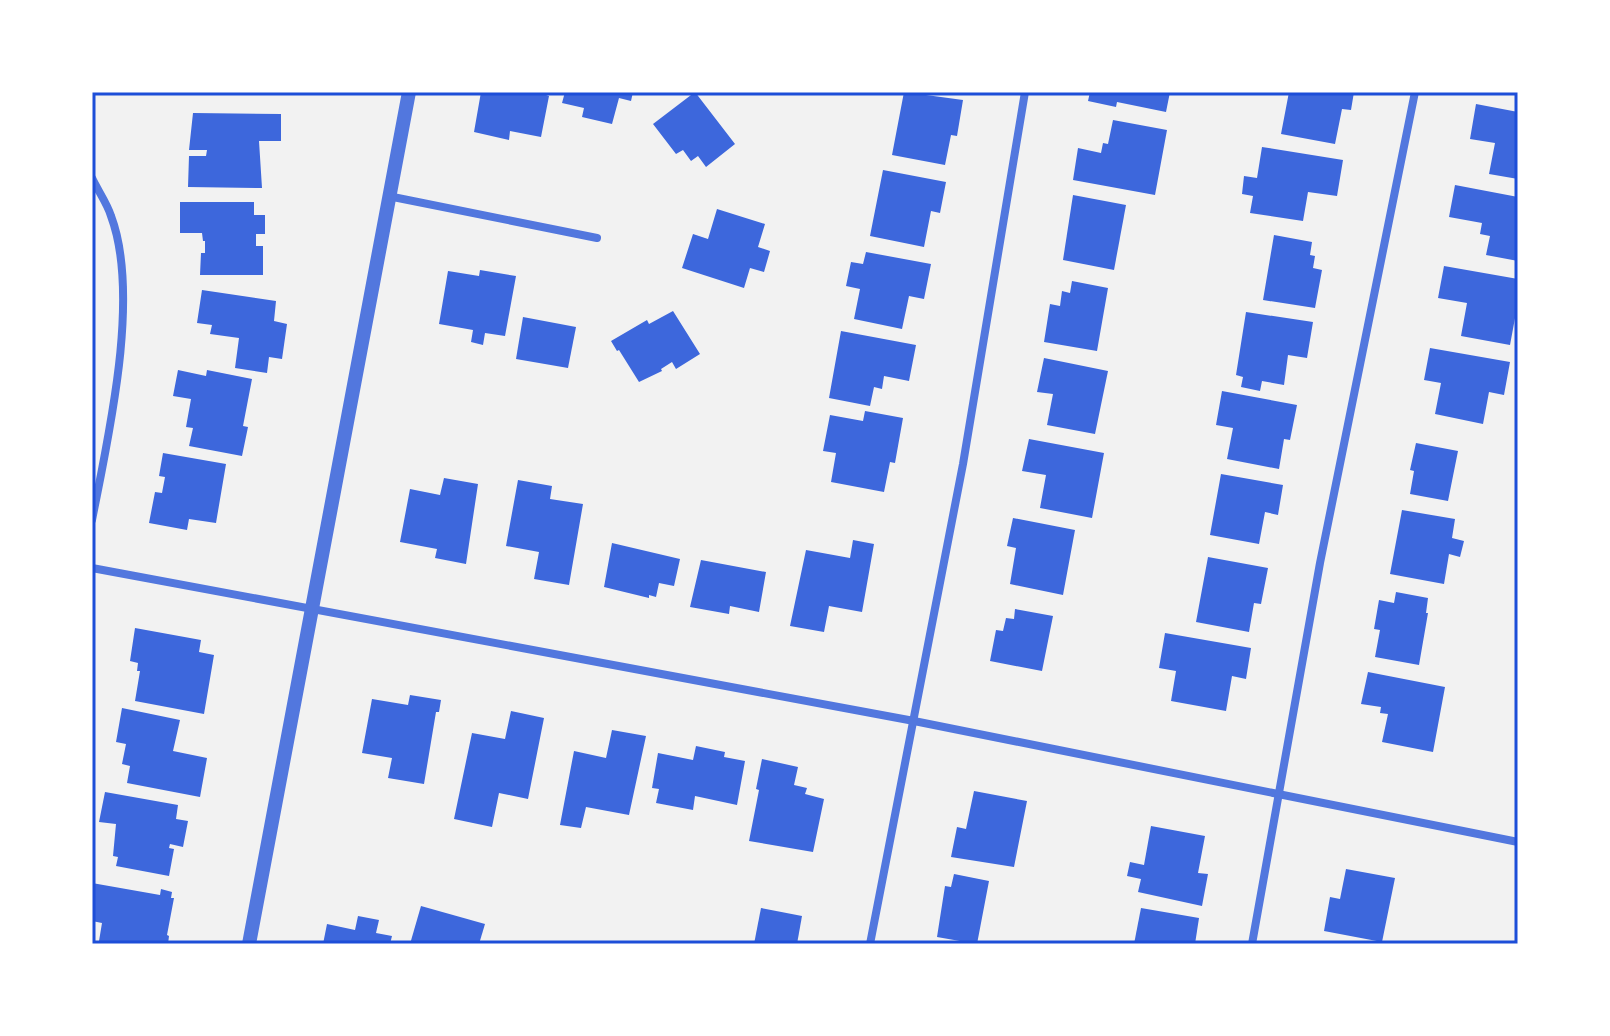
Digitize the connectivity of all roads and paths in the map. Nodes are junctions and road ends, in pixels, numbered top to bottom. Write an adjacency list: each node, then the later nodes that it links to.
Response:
1 (409, 92): 5 (street)
2 (1025, 92): 10 (street)
3 (1415, 92): 11 (street)
4 (92, 178): 7 (street)
5 (388, 196): 6 (street); 9 (street)
6 (597, 238)
7 (92, 520)
8 (92, 568): 9 (street)
9 (311, 609): 10 (street); 13 (street)
10 (914, 721): 11 (street); 14 (street)
11 (1280, 795): 12 (street); 15 (street)
12 (1518, 842)
13 (249, 944)
14 (870, 944)
15 (1252, 944)

